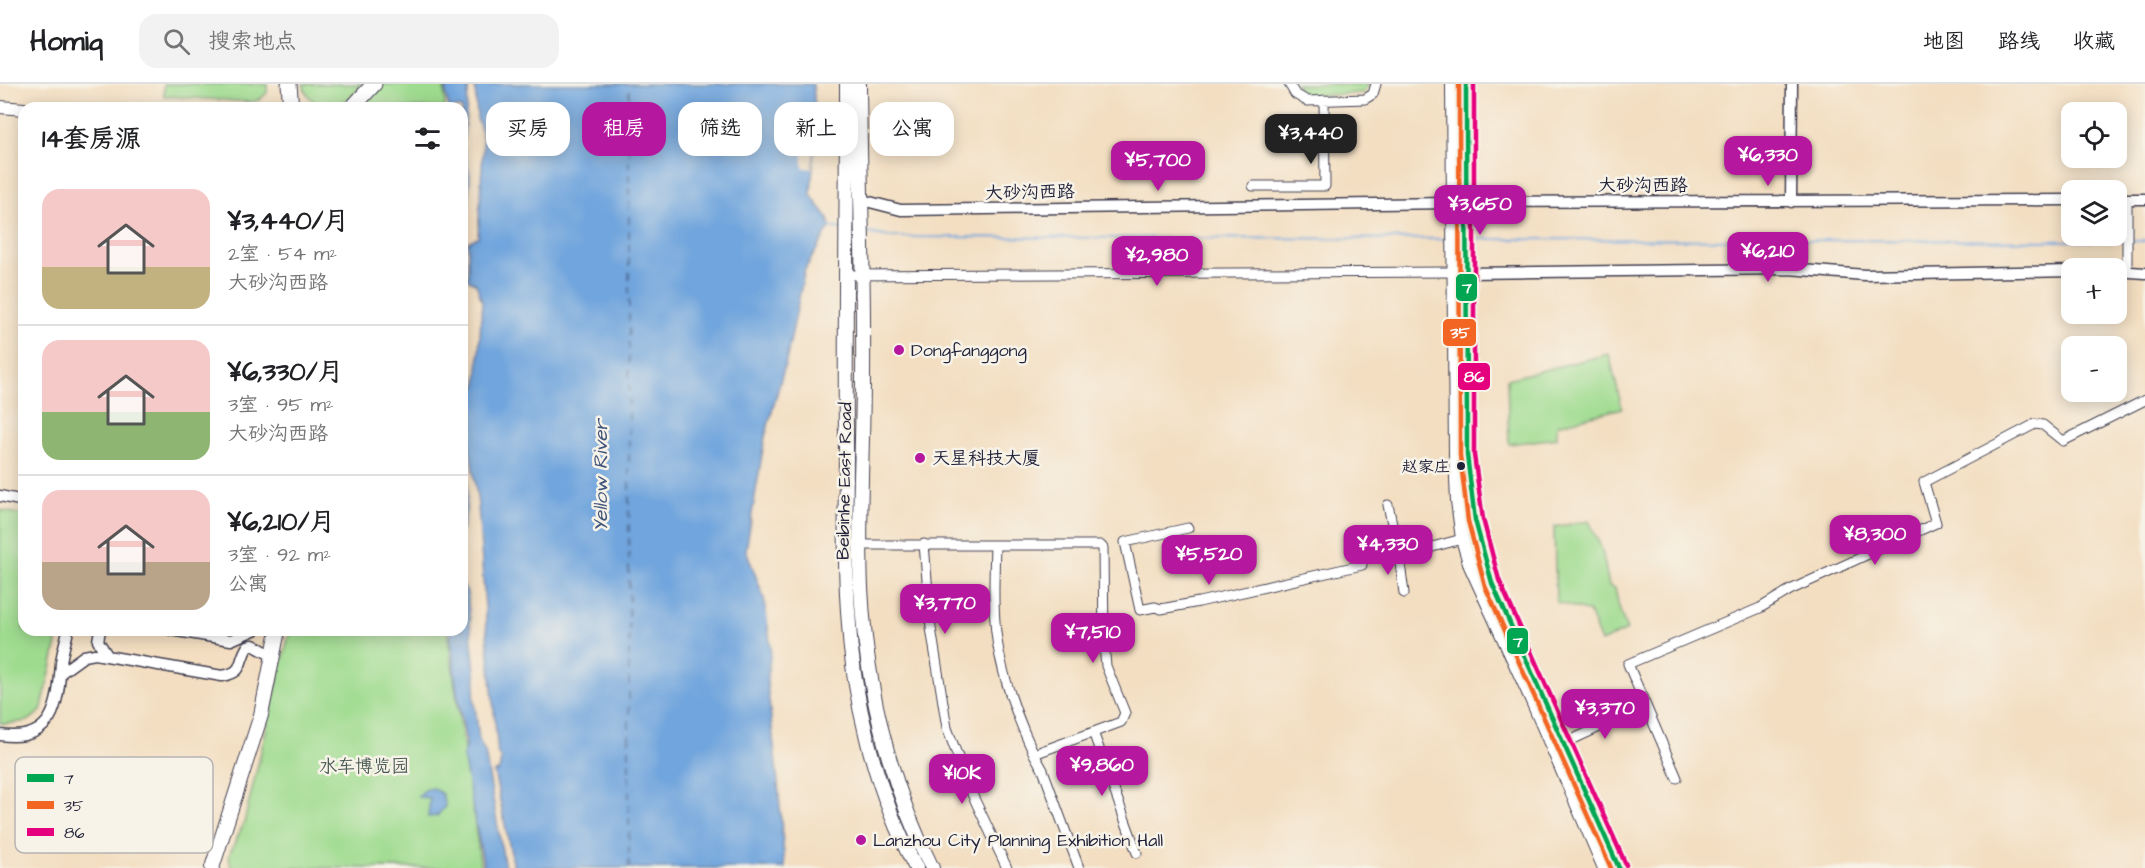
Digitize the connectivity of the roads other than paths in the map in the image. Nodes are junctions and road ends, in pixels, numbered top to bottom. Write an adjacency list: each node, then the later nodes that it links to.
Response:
1 (289, 84): 11 (highway)
2 (374, 84): 12 (highway)
3 (847, 84): 24 (main road, Beibinhe East Road)
4 (859, 84): 17 (main road, Beibinhe East Road)
5 (1289, 84): 10 (street)
6 (1376, 84): 10 (street)
7 (1452, 84): 22 (main road)
8 (1466, 84): 19 (main road)
9 (1792, 84): 20 (street)
10 (1324, 100): 15 (street)
11 (290, 102)
12 (358, 102)
13 (0, 107): 14 (main road)
14 (18, 108)
15 (1253, 186)
16 (2145, 199): 21 (street)
17 (862, 200): 22 (street, 大砂沟西路); 25 (main road, Beibinhe East Road)
18 (2061, 200): 20 (street, 大砂沟西路)
19 (1466, 202): 20 (street, 大砂沟西路); 23 (main road)
20 (1791, 202)
21 (2127, 202)
22 (1452, 203): 23 (main road)
23 (1459, 255): 27 (main road)
24 (845, 269): 25 (street); 58 (main road, Beibinhe East Road)
25 (861, 269): 27 (street); 38 (main road, Beibinhe East Road)
26 (2061, 271): 27 (street)
27 (1459, 272): 35 (main road); 53 (main road)
28 (2127, 272): 29 (street)
29 (2145, 273)
30 (2145, 400): 50 (street)
31 (0, 496): 32 (street)
32 (18, 500)
33 (1388, 505): 39 (street)
34 (1188, 528): 40 (street)
35 (1462, 539): 39 (street); 53 (main road)
36 (924, 544): 37 (street); 38 (street); 60 (street)
37 (995, 544): 51 (street); 54 (street)
38 (860, 545): 59 (main road, Beibinhe East Road)
39 (1399, 556): 41 (street)
40 (1362, 565)
41 (1404, 593)
42 (67, 636): 49 (street)
43 (99, 636): 47 (street)
44 (207, 636): 45 (street)
45 (240, 636)
46 (277, 636): 48 (main road)
47 (107, 655): 48 (street); 49 (street)
48 (273, 656): 57 (main road)
49 (62, 672): 52 (street)
50 (1645, 706): 53 (street); 55 (street)
51 (1093, 732): 54 (street); 56 (street)
52 (0, 735)
53 (1558, 746): 62 (main road); 63 (main road)
54 (1034, 754): 61 (street)
55 (1677, 778)
56 (1137, 853)
57 (212, 868)
58 (916, 868)
59 (932, 868)
60 (1007, 868)
61 (1079, 868)
62 (1604, 868)
63 (1619, 868)

